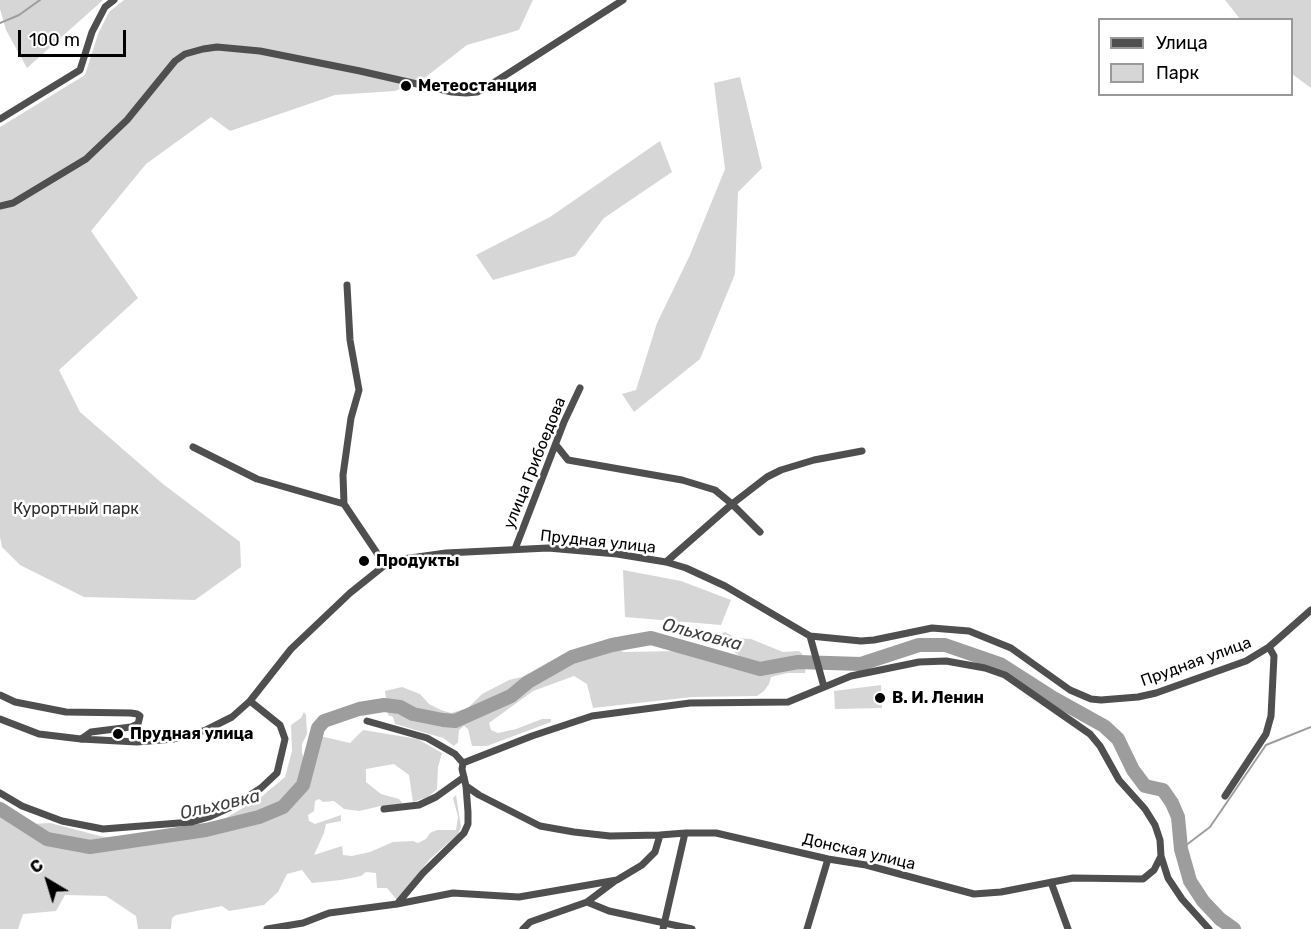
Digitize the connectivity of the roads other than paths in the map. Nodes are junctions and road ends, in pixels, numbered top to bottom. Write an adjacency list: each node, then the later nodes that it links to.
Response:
1 (114, 0): 3 (street)
2 (623, 0): 4 (street)
3 (0, 118)
4 (0, 206)
5 (347, 285): 10 (street)
6 (580, 388): 7 (street, улица Грибоедова)
7 (556, 445): 11 (street); 13 (street, улица Грибоедова)
8 (193, 447): 10 (street)
9 (862, 451): 11 (street)
10 (344, 504): 15 (street)
11 (732, 504): 12 (street); 14 (street)
12 (760, 532)
13 (515, 549): 14 (street, Прудная улица); 15 (street, Прудная улица)
14 (666, 562): 17 (street, Прудная улица)
15 (385, 565): 21 (street, Прудная улица)
16 (1311, 610): 18 (street, Прудная улица)
17 (810, 636): 18 (street, Прудная улица); 19 (street)
18 (1269, 647): 29 (street)
19 (824, 687): 25 (street); 33 (street)
20 (0, 695): 24 (street)
21 (250, 701): 24 (street, Прудная улица); 28 (street)
22 (0, 719): 24 (street, Прудная улица)
23 (367, 721): 25 (street)
24 (81, 739)
25 (463, 763): 26 (street)
26 (464, 777): 27 (street); 30 (street)
27 (466, 786): 32 (street, Донская улица); 38 (street)
28 (0, 792)
29 (1225, 796)
30 (384, 809)
31 (685, 833): 32 (street, Донская улица); 34 (street, Донская улица); 39 (street)
32 (660, 835): 35 (street)
33 (1161, 856): 36 (street, Донская улица); 45 (street)
34 (828, 859): 36 (street, Донская улица); 43 (street)
35 (617, 880): 37 (street); 38 (street)
36 (1051, 882): 44 (street)
37 (587, 902): 39 (street); 41 (street)
38 (396, 904): 40 (street)
39 (664, 926): 42 (street)
40 (267, 929)
41 (523, 929)
42 (692, 929)
43 (807, 929)
44 (1068, 929)
45 (1209, 929)

